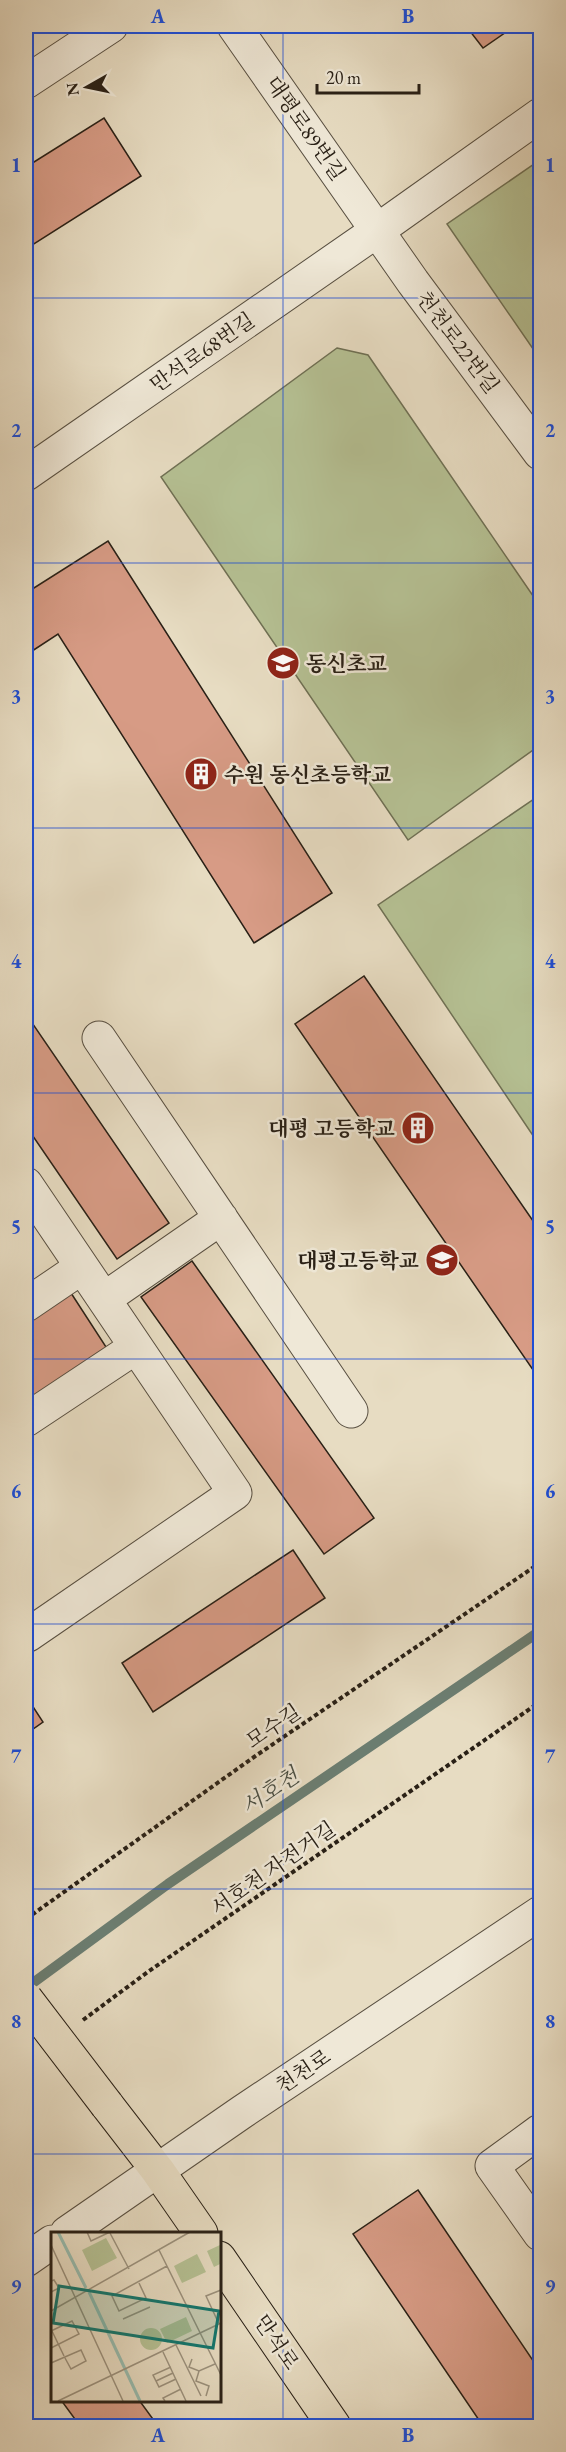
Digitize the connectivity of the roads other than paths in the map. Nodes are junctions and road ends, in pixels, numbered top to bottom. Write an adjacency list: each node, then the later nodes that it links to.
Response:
1 (111, 26): 3 (street)
2 (234, 26): 5 (street, 대평로89번길)
3 (26, 82)
4 (540, 115): 5 (street, 만석로68번길)
5 (378, 230): 6 (street, 천천로22번길); 7 (street, 만석로68번길)
6 (540, 453)
7 (26, 474)
8 (99, 1038): 10 (street)
9 (26, 1184): 11 (street)
10 (221, 1218): 12 (street); 15 (street)
11 (82, 1267): 12 (street); 13 (street)
12 (104, 1299): 14 (street)
13 (26, 1305)
14 (136, 1347): 16 (street); 17 (street)
15 (351, 1411)
16 (26, 1420)
17 (26, 1632)
18 (540, 1913): 21 (street, 천천로)
19 (26, 1999): 21 (main road, bridge)
20 (540, 2131): 24 (street)
21 (158, 2171): 22 (street, 천천로); 23 (main road)
22 (68, 2232)
23 (200, 2232)
24 (540, 2234)
25 (51, 2243): 27 (street)
26 (220, 2259): 28 (main road, 만석로)
27 (26, 2260)
28 (334, 2427)

